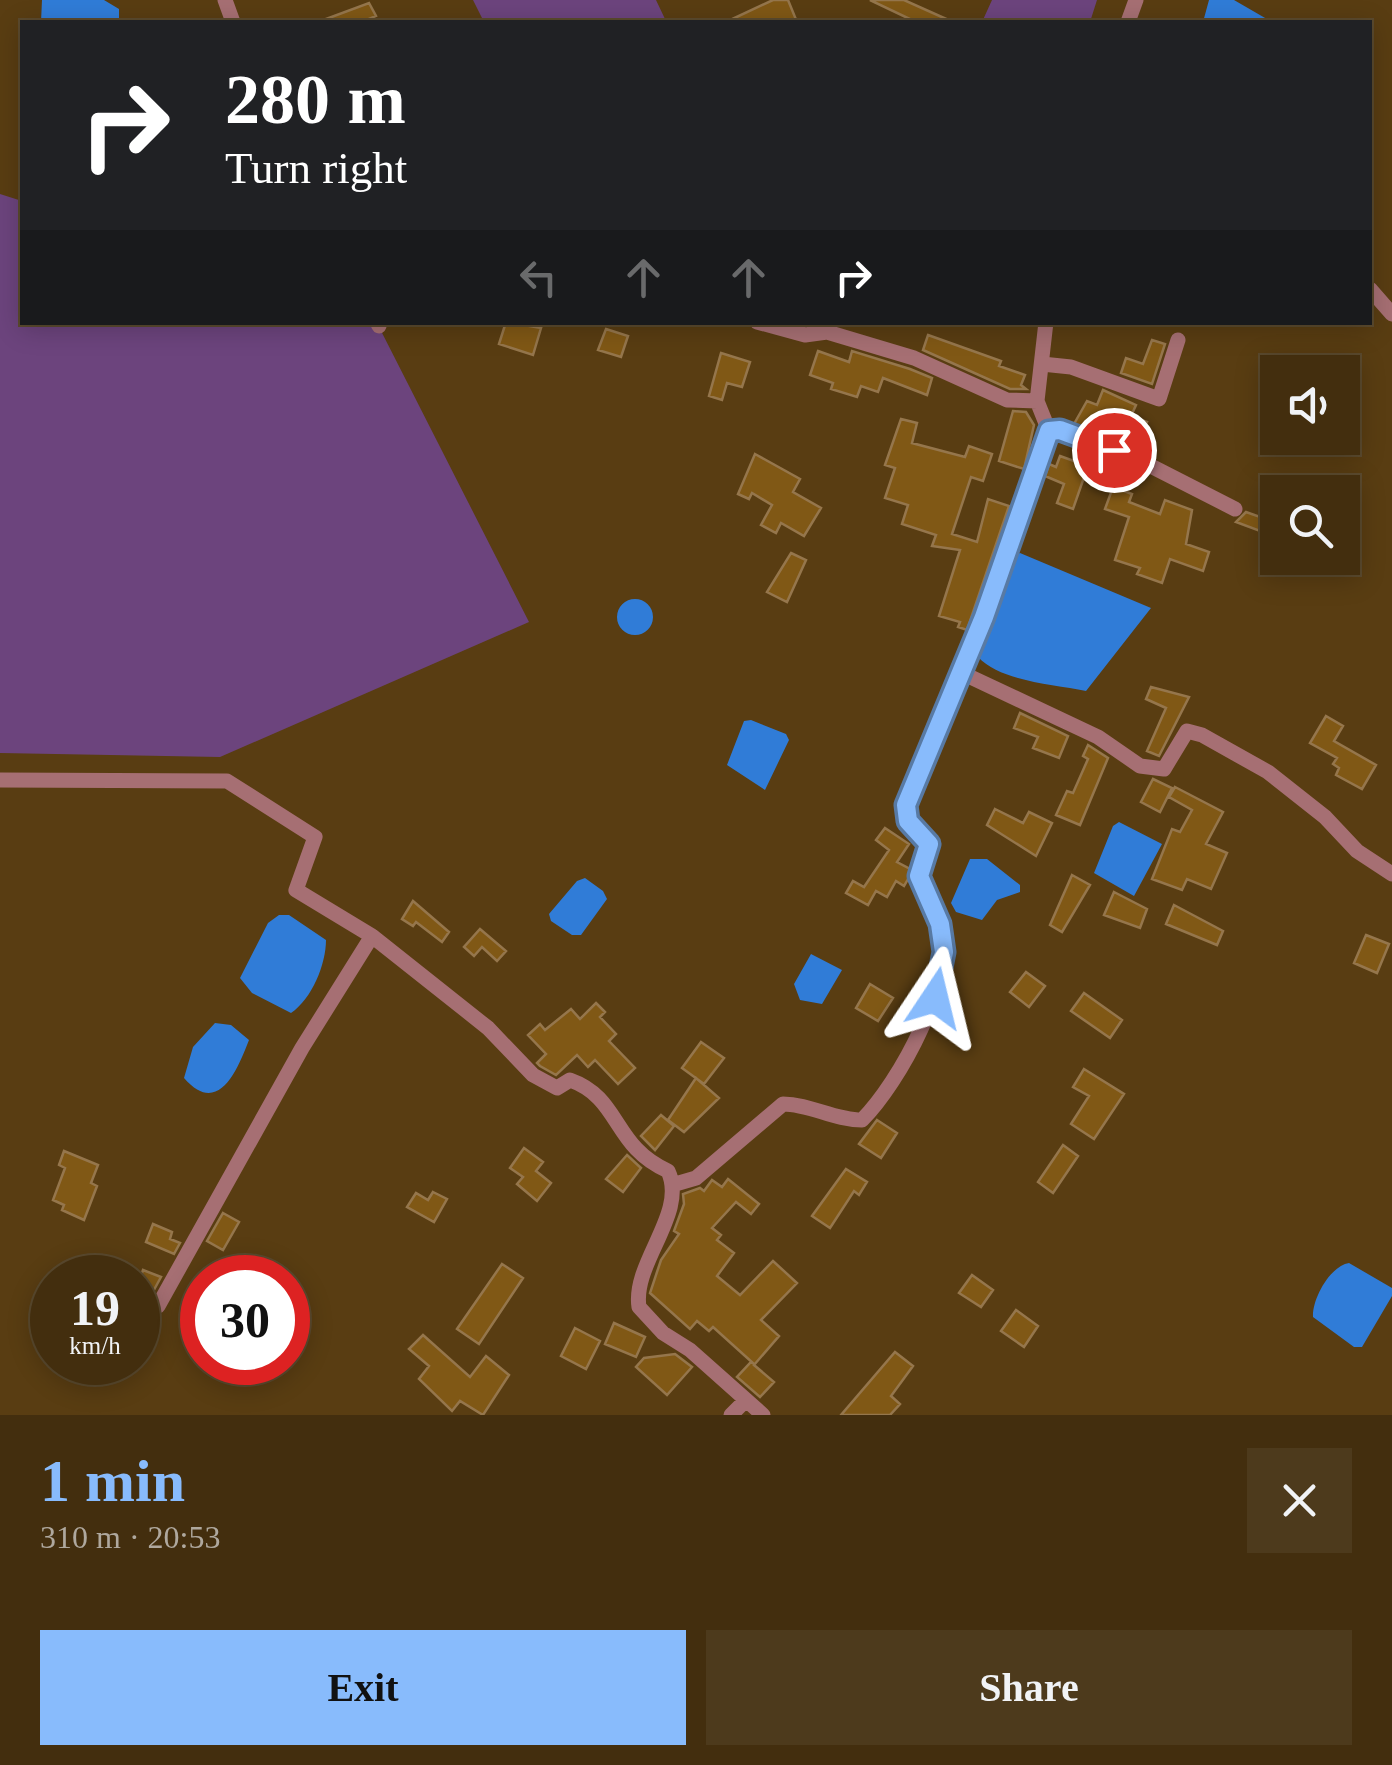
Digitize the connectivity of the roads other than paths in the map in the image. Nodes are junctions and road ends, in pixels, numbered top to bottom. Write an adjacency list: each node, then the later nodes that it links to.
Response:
1 (1372, 291): 2 (street)
2 (1392, 314)
3 (768, 325): 7 (street)
4 (1046, 325): 6 (street)
5 (1178, 340): 6 (street)
6 (1042, 364): 7 (street)
7 (1037, 401): 8 (street)
8 (1049, 431): 9 (street); 10 (street)
9 (1235, 509)
10 (962, 672): 12 (street); 14 (street)
11 (0, 780): 13 (street)
12 (1392, 874)
13 (372, 936): 14 (street); 15 (street)
14 (672, 1185): 16 (street)
15 (160, 1302)
16 (746, 1400): 17 (street); 18 (street)
17 (731, 1415)
18 (763, 1415)

